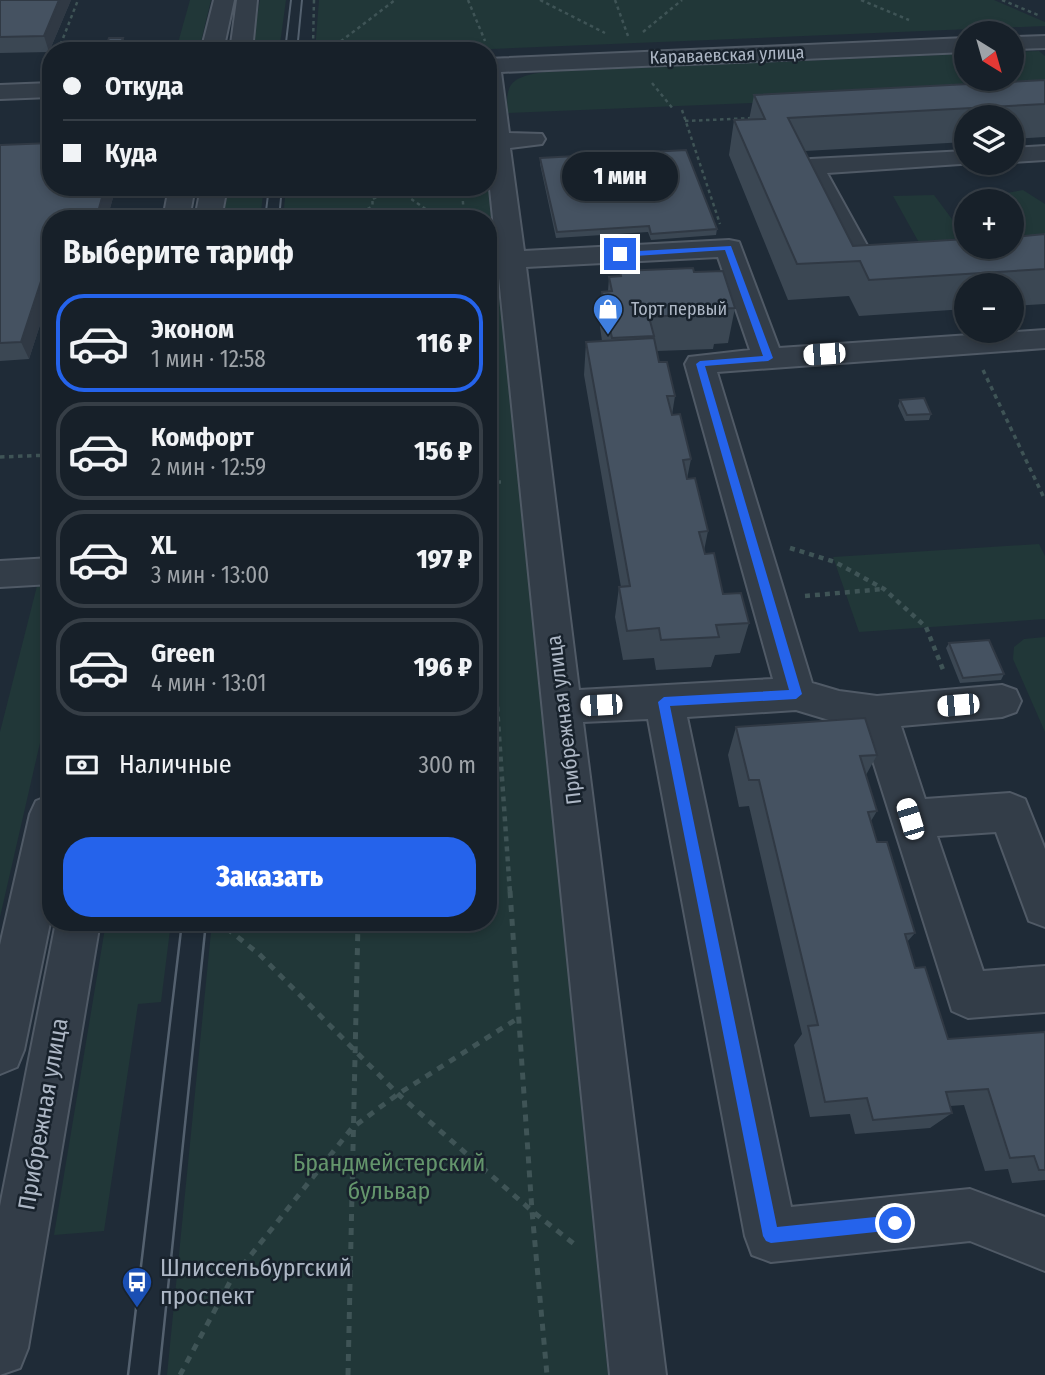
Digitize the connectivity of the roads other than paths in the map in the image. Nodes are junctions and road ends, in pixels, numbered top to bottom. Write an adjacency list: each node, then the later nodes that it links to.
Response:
1 (224, 0): 3 (street)
2 (247, 0): 4 (street)
3 (214, 42)
4 (242, 42)
5 (1045, 42): 6 (street)
6 (1024, 43)
7 (954, 46): 8 (street, Караваевская улица)
8 (497, 66)
9 (42, 90): 11 (street)
10 (497, 91): 15 (street, Прибрежная улица)
11 (0, 92)
12 (1045, 153): 13 (street)
13 (1024, 154)
14 (954, 159): 16 (street)
15 (512, 260): 18 (street); 24 (street, Прибрежная улица)
16 (920, 264)
17 (1045, 339): 18 (street)
18 (768, 358): 21 (street)
19 (42, 572): 20 (street)
20 (0, 574)
21 (796, 694): 23 (street); 25 (street)
22 (1002, 701): 25 (street)
23 (664, 702): 24 (street); 34 (street)
24 (562, 707): 36 (street, Прибрежная улица)
25 (877, 712): 26 (street)
26 (910, 819): 28 (street); 32 (street)
27 (42, 848): 31 (street)
28 (1045, 906)
29 (76, 931): 30 (street, Прибрежная улица)
30 (69, 972): 31 (street); 35 (street, Прибрежная улица)
31 (8, 976): 33 (street)
32 (1045, 989)
33 (0, 1050)
34 (1045, 1244)
35 (0, 1348)
36 (638, 1375)

